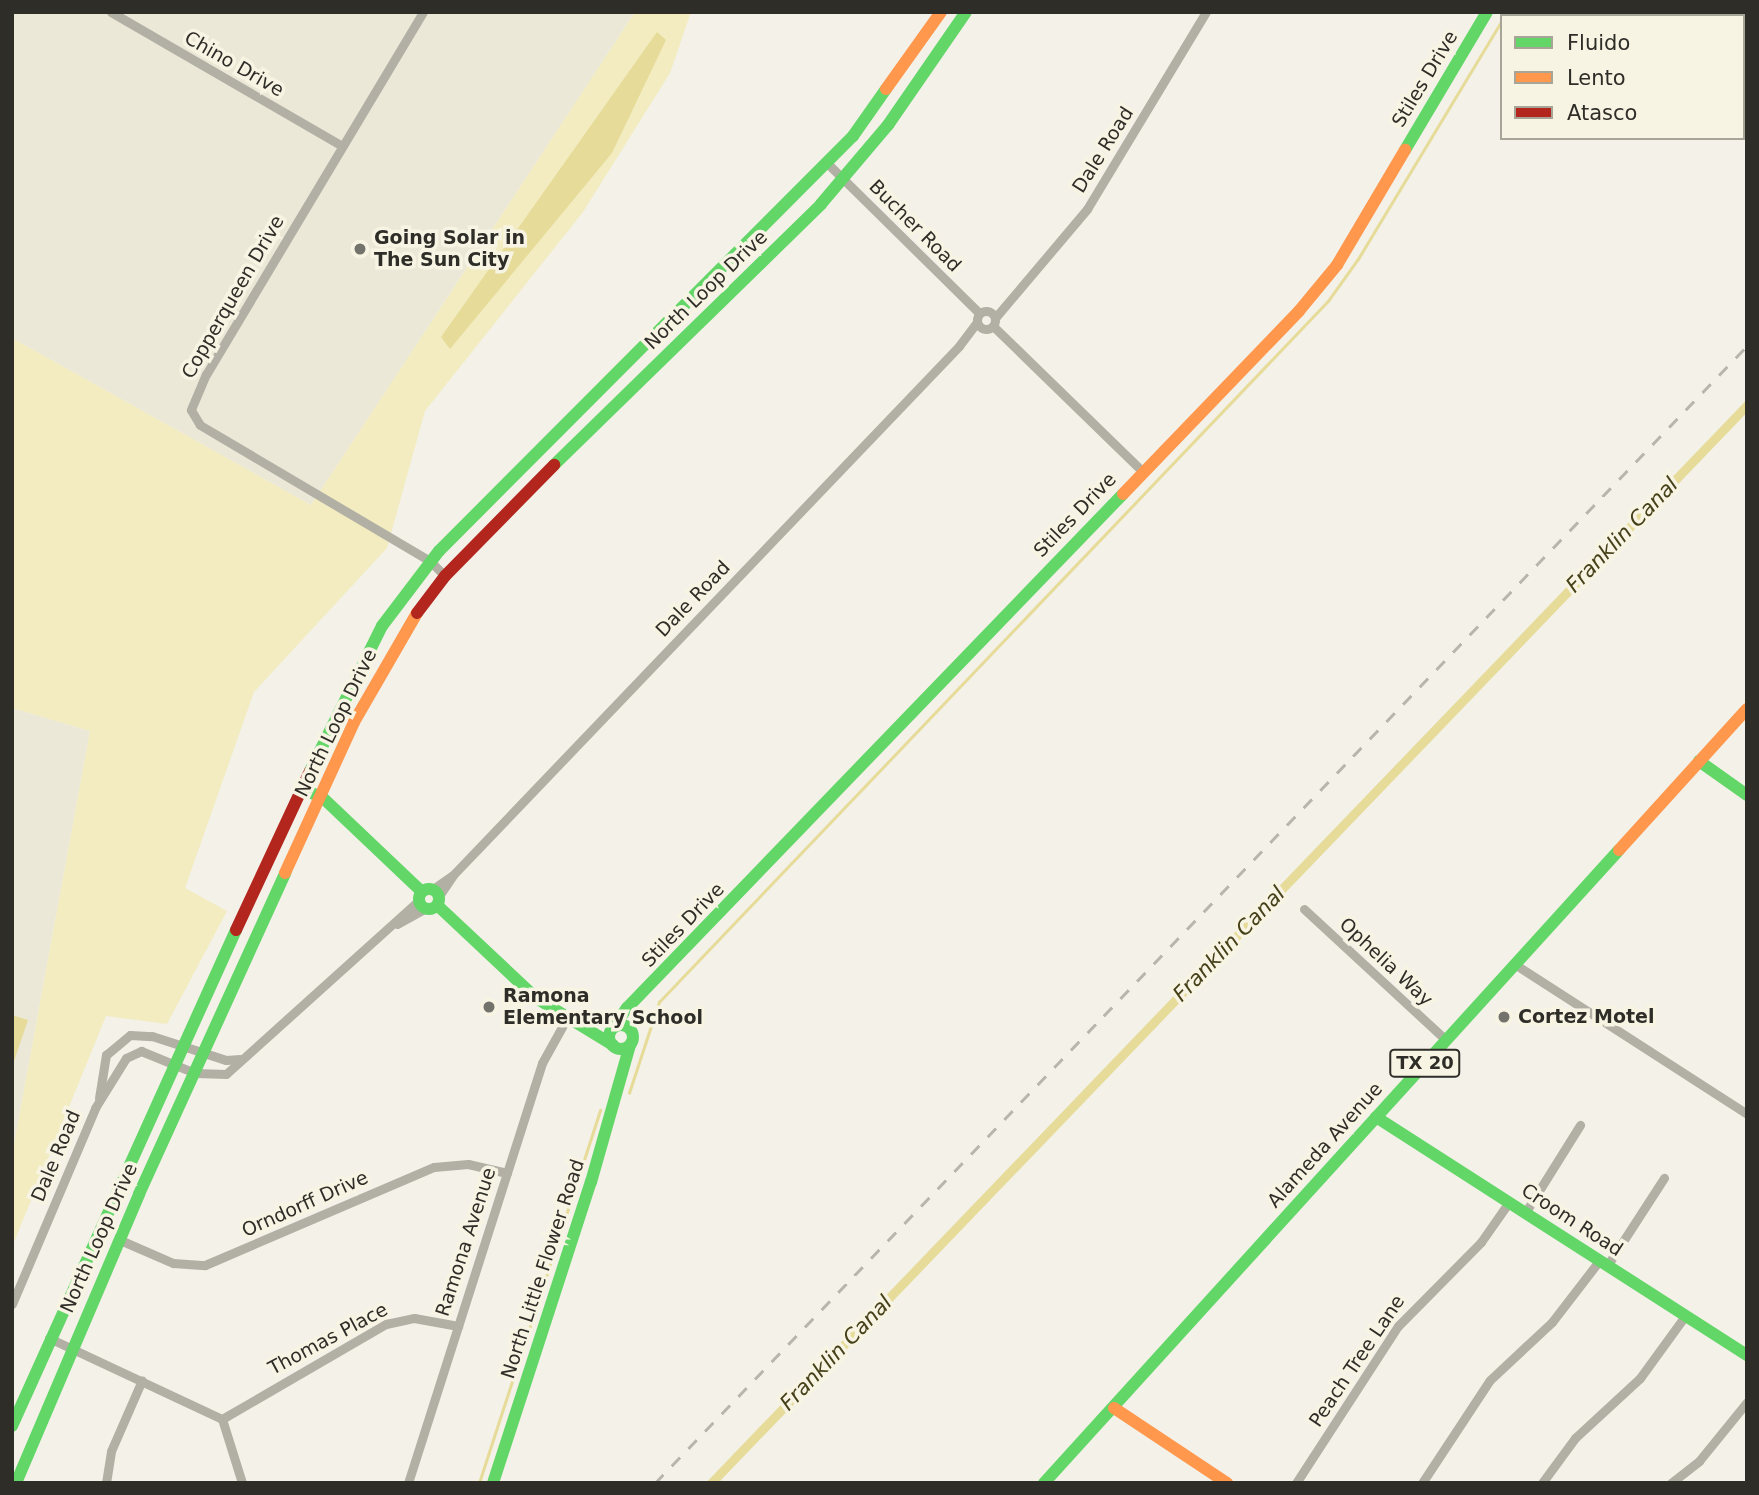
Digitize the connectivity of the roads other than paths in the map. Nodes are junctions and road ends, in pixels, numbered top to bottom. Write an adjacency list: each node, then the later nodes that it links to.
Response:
1 (111, 12): 7 (street, Chino Drive)
2 (423, 12): 7 (street, Copperqueen Drive)
3 (942, 12): 8 (main road, North Loop Drive)
4 (965, 12): 9 (main road, North Loop Drive)
5 (1206, 12): 10 (street, Dale Road)
6 (1487, 12): 16 (main road, Stiles Drive)
7 (340, 145): 17 (street, Copperqueen Drive)
8 (827, 163): 9 (street, Bucher Road); 14 (main road, North Loop Drive)
9 (843, 179): 11 (street, Bucher Road); 15 (main road, North Loop Drive)
10 (1012, 294): 11 (street, Dale Road); 12 (street, Dale Road)
11 (981, 315): 12 (street); 12 (street); 13 (street, Dale Road)
12 (991, 325): 13 (street, Dale Road); 16 (street)
13 (959, 346): 24 (street, Dale Road)
14 (629, 363): 15 (main road); 17 (main road, North Loop Drive)
15 (644, 378): 18 (main road, North Loop Drive)
16 (1143, 472): 27 (main road, Stiles Drive)
17 (430, 561): 18 (street, Copperqueen Drive); 21 (main road, North Loop Drive)
18 (445, 576): 23 (main road, North Loop Drive)
19 (1747, 709): 20 (main road, Alameda Avenue / TX 20)
20 (1699, 761): 22 (main road); 26 (main road, Alameda Avenue / TX 20)
21 (301, 789): 23 (main road); 34 (main road, North Loop Drive)
22 (1747, 795)
23 (322, 797): 24 (main road); 35 (main road, North Loop Drive)
24 (429, 898): 28 (main road); 36 (street, Dale Road)
25 (1304, 909): 32 (street, Ophelia Way)
26 (1516, 965): 32 (main road, Alameda Avenue / TX 20); 41 (street)
27 (635, 1003): 29 (main road, Stiles Drive); 31 (main road)
28 (568, 1017): 30 (main road); 44 (street, Ramona Avenue)
29 (613, 1029): 30 (main road); 31 (main road); 33 (main road)
30 (593, 1032): 33 (main road)
31 (631, 1039): 33 (main road); 38 (main road, North Little Flower Road)
32 (1446, 1040): 42 (main road, Alameda Avenue / TX 20)
33 (613, 1046): 38 (main road)
34 (181, 1047): 35 (street, Dale Road); 37 (main road, North Loop Drive); 40 (street, Dale Road)
35 (204, 1053): 36 (street, Dale Road); 39 (main road, North Loop Drive)
36 (240, 1059): 39 (street, Dale Road)
37 (173, 1064): 39 (street, Dale Road); 40 (street, Dale Road); 53 (main road, North Loop Drive)
38 (625, 1065): 65 (main road, North Little Flower Road)
39 (195, 1073): 48 (main road, North Loop Drive)
40 (99, 1100): 50 (street, Dale Road)
41 (1747, 1114)
42 (1376, 1117): 46 (main road, Croom Road); 58 (main road, Alameda Avenue / TX 20)
43 (1580, 1125): 47 (street)
44 (507, 1172): 48 (street, Orndorff Drive); 52 (street, Ramona Avenue)
45 (1664, 1178): 49 (street)
46 (1508, 1202): 47 (main road, Croom Road); 68 (street, Peach Tree Lane)
47 (1525, 1213): 49 (main road, Croom Road)
48 (120, 1240): 54 (main road, North Loop Drive)
49 (1603, 1263): 51 (main road, Croom Road); 69 (street)
50 (12, 1304)
51 (1685, 1315): 55 (main road, Croom Road); 70 (street)
52 (458, 1326): 59 (street, Thomas Place); 64 (street, Ramona Avenue)
53 (48, 1338): 54 (street); 60 (main road, North Loop Drive)
54 (71, 1348): 56 (street); 61 (main road, North Loop Drive)
55 (1747, 1355)
56 (142, 1380): 59 (street); 62 (street)
57 (1747, 1402): 71 (street)
58 (1114, 1408): 66 (main road, Alameda Avenue / TX 20); 67 (main road)
59 (222, 1419): 63 (street)
60 (12, 1426)
61 (16, 1483)
62 (106, 1483)
63 (242, 1483)
64 (408, 1483)
65 (493, 1483)
66 (1044, 1483)
67 (1227, 1483)
68 (1297, 1483)
69 (1423, 1483)
70 (1542, 1483)
71 (1671, 1483)

